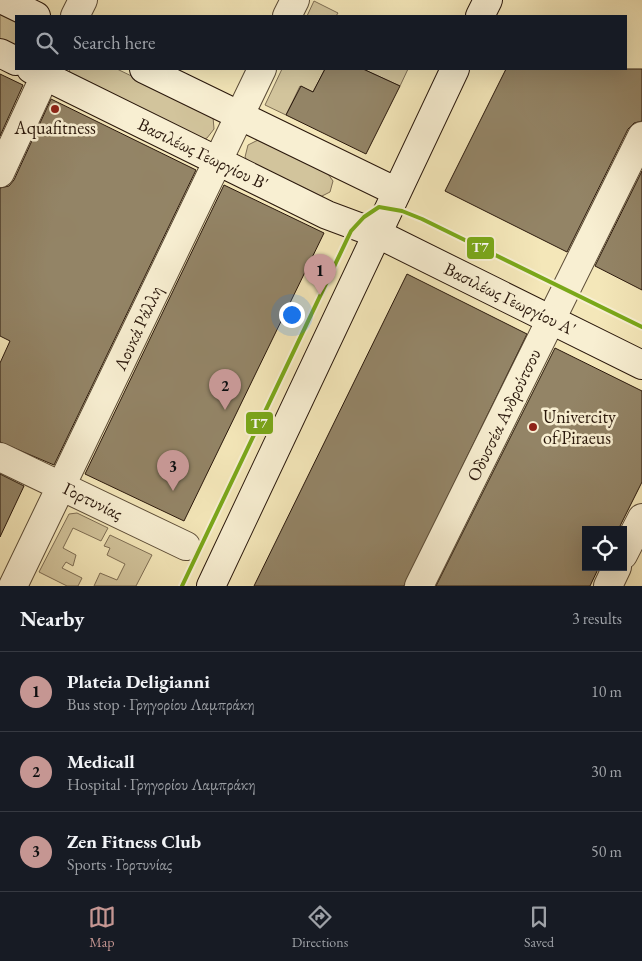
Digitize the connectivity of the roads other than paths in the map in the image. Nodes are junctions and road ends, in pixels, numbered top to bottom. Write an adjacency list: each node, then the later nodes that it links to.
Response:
1 (3, 0): 5 (street)
2 (83, 0): 6 (street)
3 (295, 0): 7 (street)
4 (488, 0): 8 (street)
5 (34, 15)
6 (76, 15)
7 (288, 15)
8 (480, 15)
9 (0, 53): 10 (street)
10 (15, 60)
11 (146, 70): 15 (street)
12 (262, 70): 15 (street, Λουκά Ράλλη)
13 (455, 70): 19 (street)
14 (41, 71): 17 (street, Βασιλέως Γεωργίου Β'); 18 (street)
15 (240, 115): 17 (street, Λουκά Ράλλη); 19 (street)
16 (642, 136): 21 (street, Οδυσσέα Ανδρούτσου)
17 (218, 160): 20 (street, Βασιλέως Γεωργίου Β'); 24 (street, Λουκά Ράλλη)
18 (0, 173)
19 (397, 192): 20 (street)
20 (378, 234): 21 (street, Βασιλέως Γεωργίου Α'); 30 (street)
21 (551, 320): 22 (street, Βασιλέως Γεωργίου Α'); 31 (street, Οδυσσέα Ανδρούτσου)
22 (642, 365)
23 (0, 457): 24 (street, Γορτυνίας)
24 (63, 486): 26 (street, Γορτυνίας); 29 (street, Λουκά Ράλλη)
25 (642, 518): 27 (street)
26 (186, 546)
27 (627, 547)
28 (615, 571): 32 (street)
29 (13, 586)
30 (211, 586)
31 (418, 586)
32 (608, 586)

